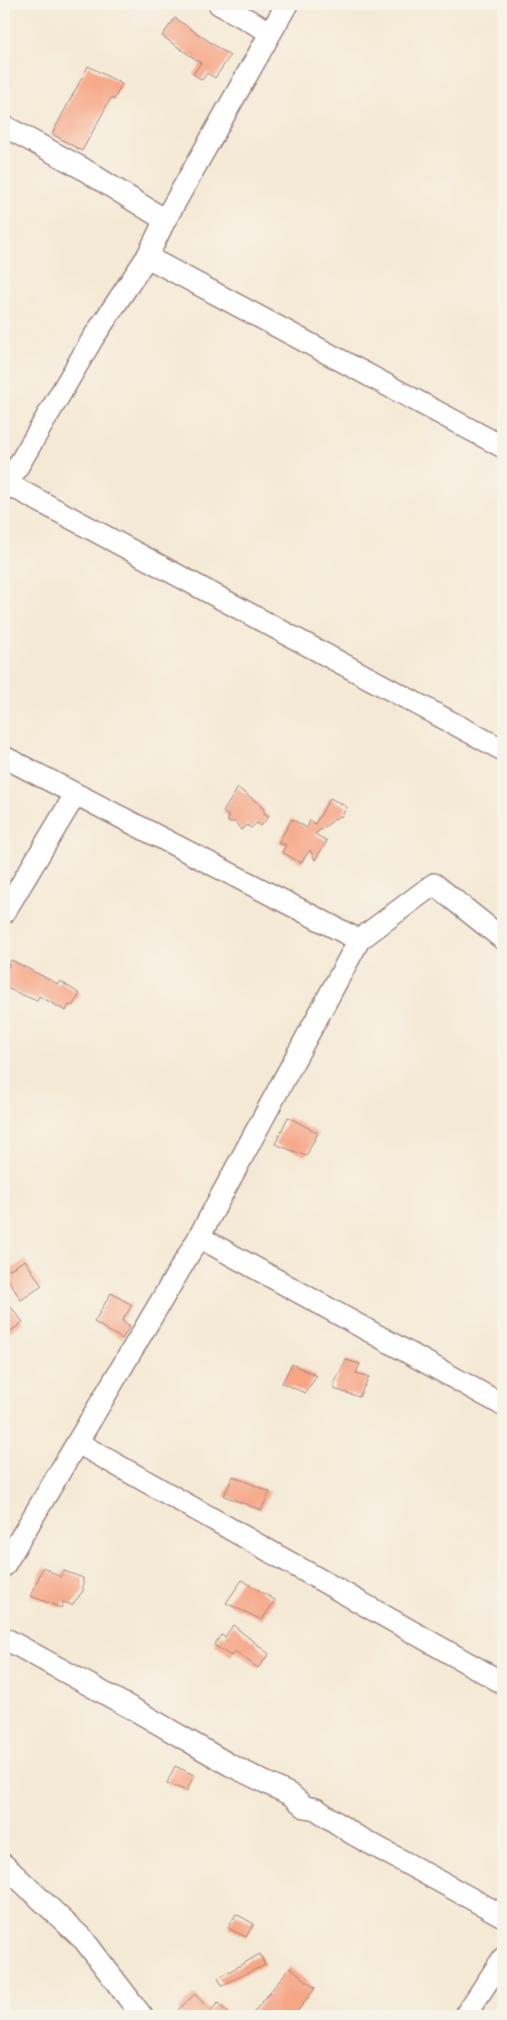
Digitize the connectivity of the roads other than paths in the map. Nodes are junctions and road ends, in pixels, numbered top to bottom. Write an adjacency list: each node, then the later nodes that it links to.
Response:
1 (219, 4): 3 (street)
2 (287, 4): 3 (street)
3 (270, 32): 5 (street)
4 (4, 126): 5 (street)
5 (165, 220): 6 (street)
6 (147, 257): 7 (street); 8 (street)
7 (503, 447)
8 (5, 485): 9 (street)
9 (503, 750)
10 (4, 757): 11 (street)
11 (75, 795): 12 (street); 14 (street)
12 (4, 913)
13 (503, 939): 14 (street)
14 (359, 940): 15 (street)
15 (199, 1237): 16 (street); 17 (street)
16 (503, 1405)
17 (78, 1443): 18 (street); 20 (street)
18 (4, 1566)
19 (4, 1638): 22 (street)
20 (503, 1683)
21 (4, 1865): 24 (street)
22 (503, 1916)
23 (503, 1958): 25 (street)
24 (138, 2015)
25 (465, 2016)

